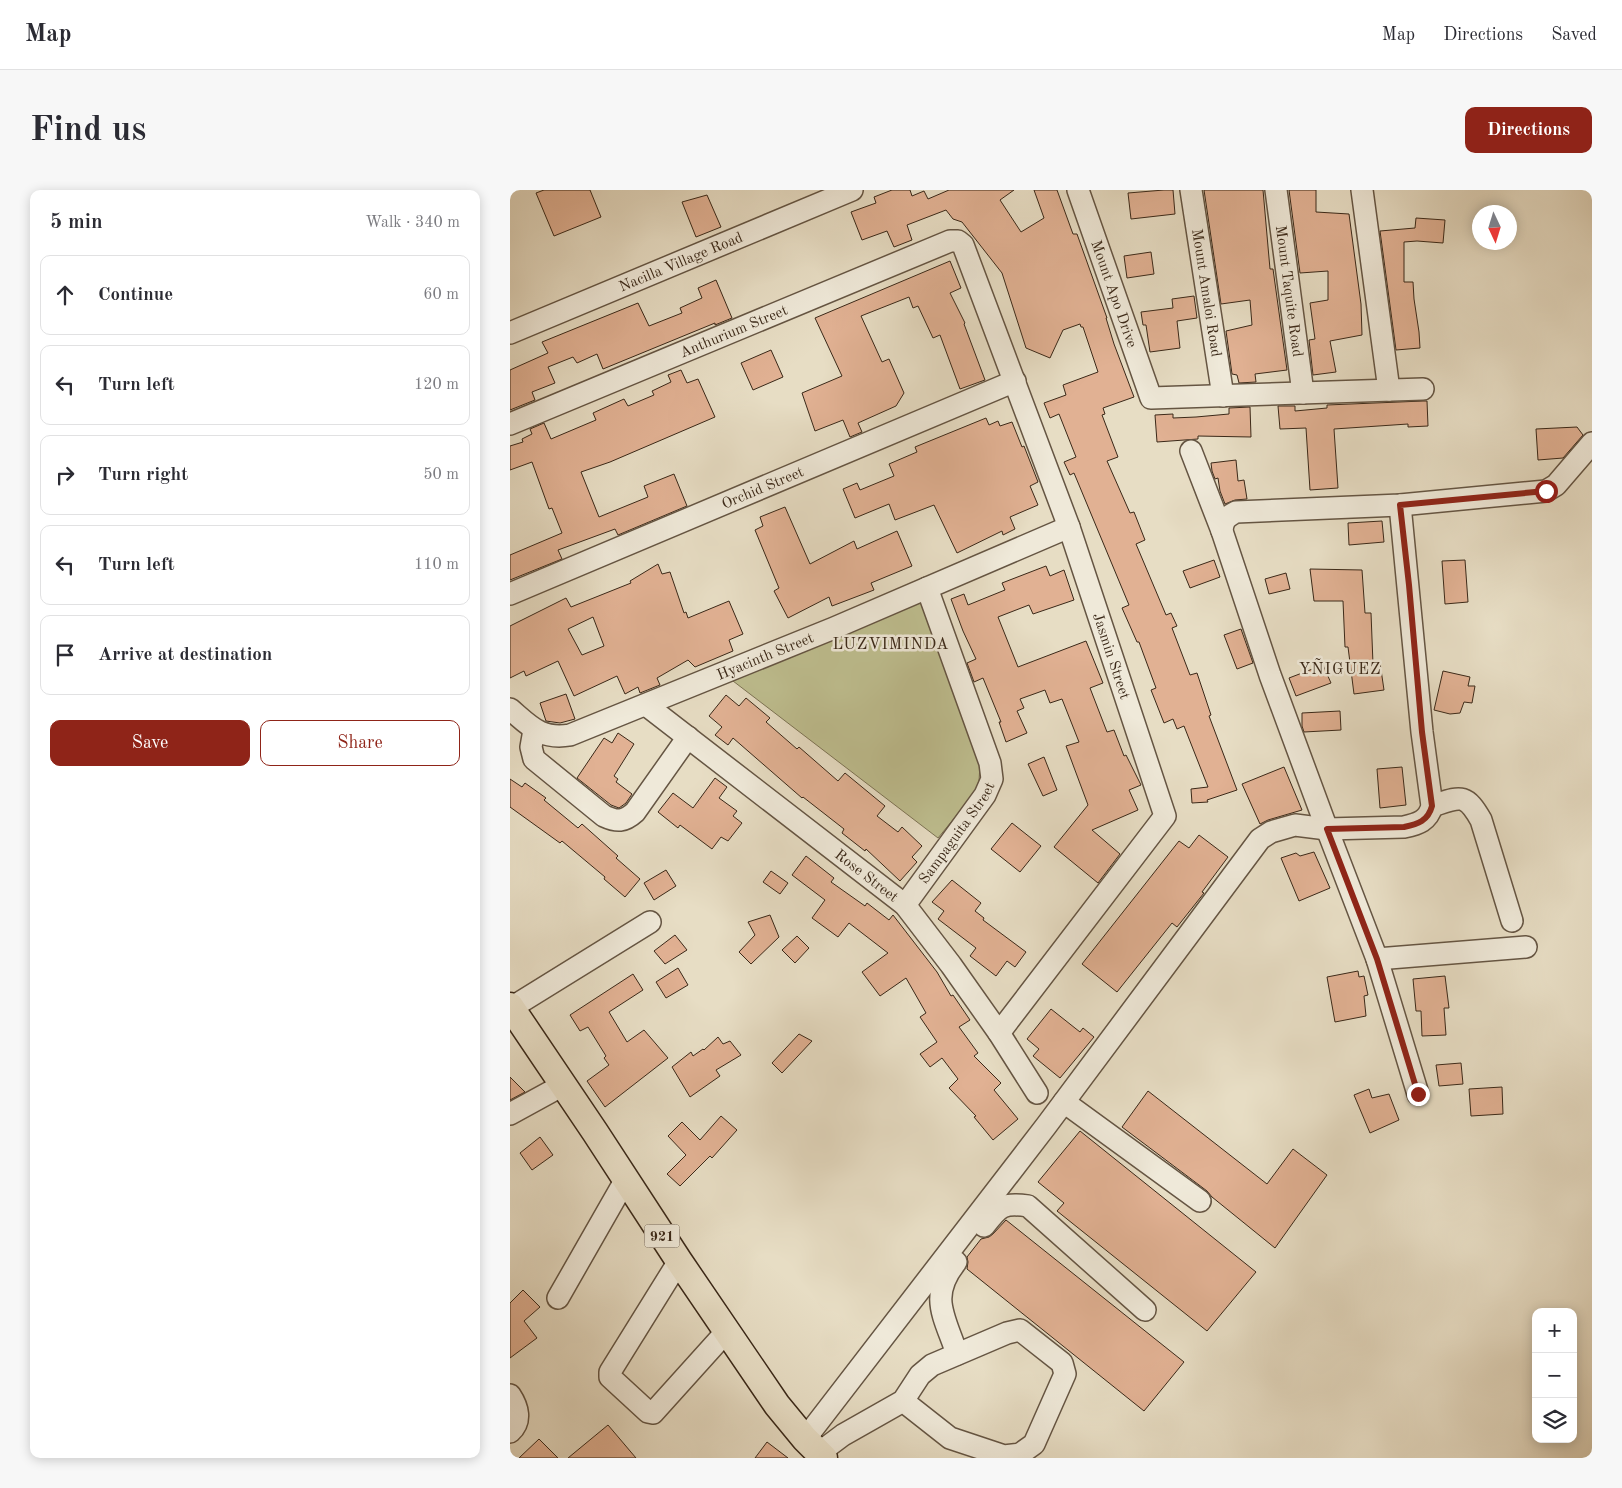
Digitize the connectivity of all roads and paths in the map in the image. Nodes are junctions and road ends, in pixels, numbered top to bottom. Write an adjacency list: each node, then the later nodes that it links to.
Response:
1 (852, 190): 6 (street, Nacilla Village Road)
2 (1078, 190): 13 (street, Mount Apo Drive)
3 (1191, 190): 13 (street, Mount Amaloi Road)
4 (1276, 190): 12 (street, Mount Taquite Road)
5 (1362, 190): 11 (street)
6 (817, 197): 8 (street, Nacilla Village Road)
7 (958, 241): 9 (street, Jasmin Street); 14 (street, Anthurium Street)
8 (510, 333)
9 (1015, 381): 18 (street, Jasmin Street); 21 (street, Orchid Street)
10 (1423, 389): 11 (street)
11 (1389, 390): 12 (street)
12 (1303, 393): 13 (street)
13 (1223, 396)
14 (510, 424)
15 (1592, 443): 17 (street)
16 (1191, 451): 19 (street)
17 (1400, 505): 19 (street); 26 (street)
18 (1069, 527): 20 (street, Hyacinth Street); 34 (street, Jasmin Street)
19 (1222, 531): 27 (street)
20 (927, 588): 22 (street, Hyacinth Street); 28 (street, Sampaguita Street)
21 (510, 594)
22 (646, 705): 24 (street, Hyacinth Street); 25 (street, Rose Street)
23 (510, 709): 24 (street)
24 (534, 730): 25 (street)
25 (688, 737): 28 (street, Rose Street)
26 (1432, 806): 27 (street); 30 (street)
27 (1327, 829): 32 (street); 38 (street)
28 (905, 905): 34 (street, Rose Street)
29 (650, 922): 33 (street)
30 (1512, 922)
31 (1526, 947): 32 (street)
32 (1377, 959): 37 (street)
33 (512, 1013): 35 (main road, 921)
34 (999, 1033): 36 (street, Rose Street)
35 (563, 1085): 39 (street); 40 (main road, 921)
36 (1037, 1092)
37 (1418, 1094)
38 (1064, 1102): 41 (street); 50 (street)
39 (510, 1114)
40 (626, 1179): 42 (main road, 921); 43 (street)
41 (1200, 1202)
42 (678, 1261): 45 (main road, 921); 45 (street)
43 (558, 1298)
44 (1145, 1310): 46 (street)
45 (726, 1332): 50 (main road, 921)
46 (957, 1354): 48 (street); 48 (street)
47 (510, 1395): 49 (street)
48 (903, 1401): 50 (street)
49 (510, 1432)
50 (816, 1450)

